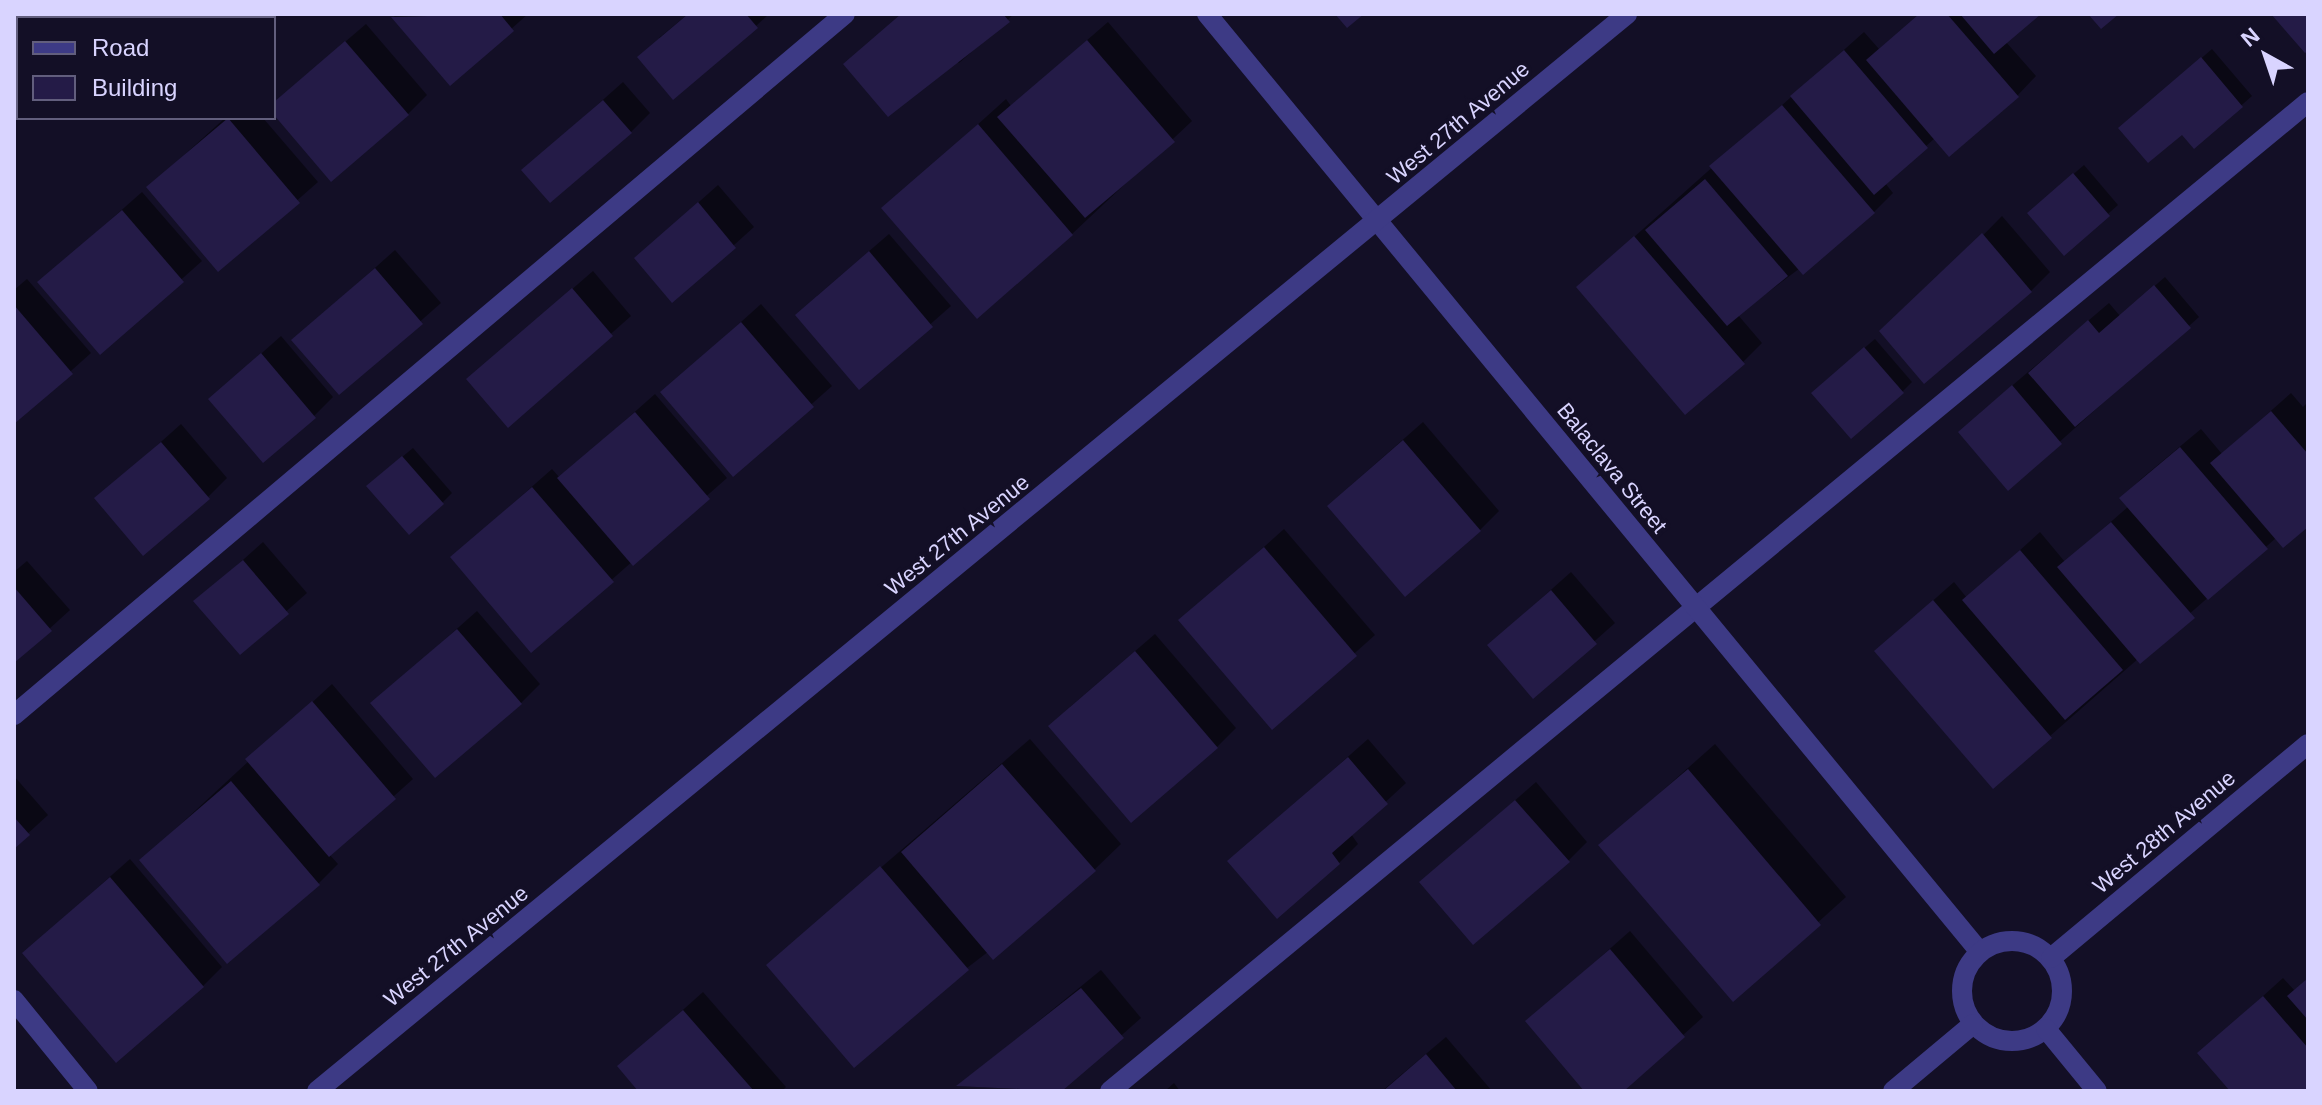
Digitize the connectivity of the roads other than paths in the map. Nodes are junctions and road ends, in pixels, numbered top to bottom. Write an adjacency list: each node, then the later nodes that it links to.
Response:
1 (845, 14): 7 (street)
2 (1207, 14): 5 (street, Balaclava Street)
3 (1627, 14): 5 (street, West 27th Avenue)
4 (2308, 102): 6 (street)
5 (1377, 221): 6 (street, Balaclava Street); 15 (street, West 27th Avenue)
6 (1697, 609): 9 (street, Balaclava Street); 16 (street)
7 (14, 715)
8 (2308, 744): 10 (street, West 28th Avenue)
9 (1980, 952): 10 (street); 12 (street)
10 (2051, 958): 13 (street)
11 (14, 1000): 14 (street)
12 (1973, 1024): 13 (street); 17 (street)
13 (2046, 1029): 18 (street)
14 (88, 1091)
15 (317, 1091)
16 (1110, 1091)
17 (1893, 1091)
18 (2097, 1091)

